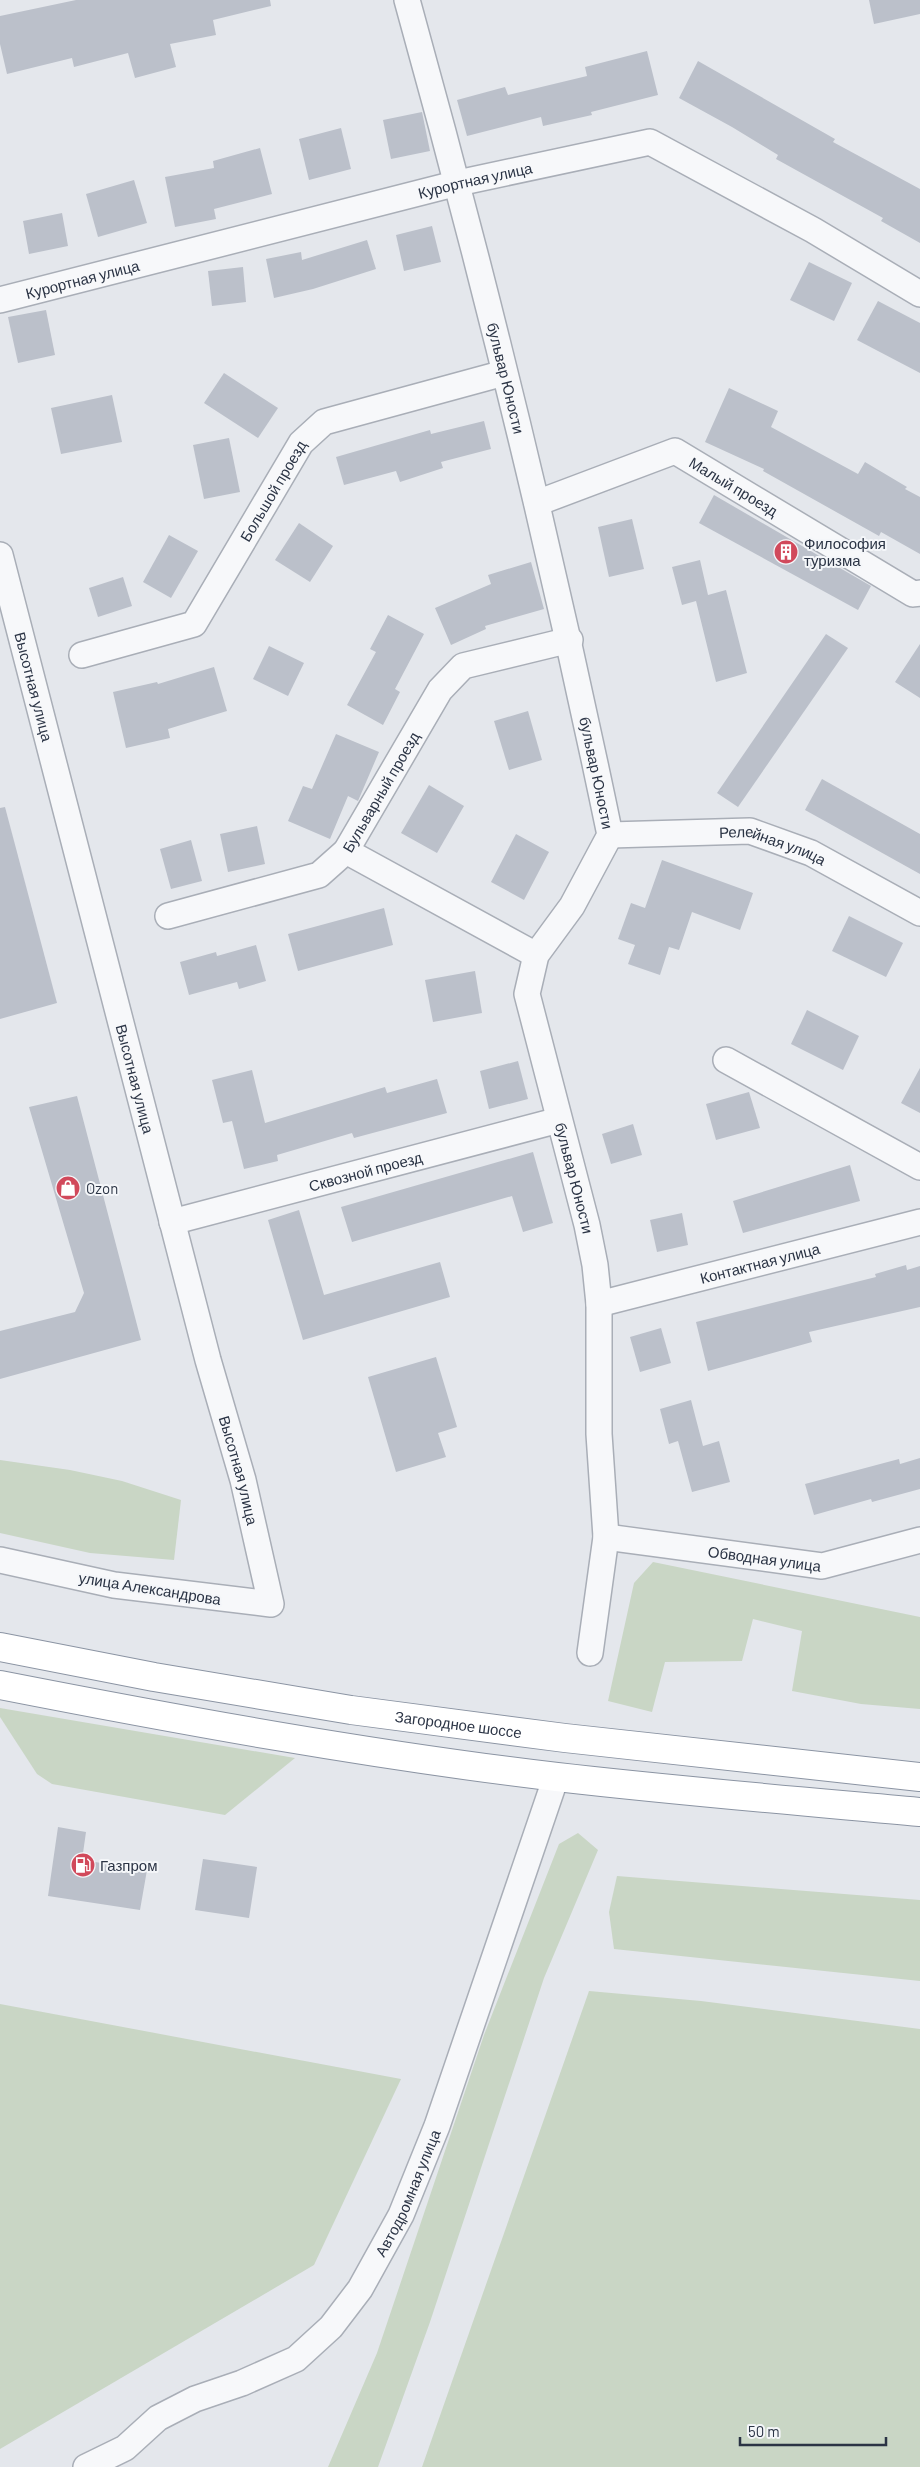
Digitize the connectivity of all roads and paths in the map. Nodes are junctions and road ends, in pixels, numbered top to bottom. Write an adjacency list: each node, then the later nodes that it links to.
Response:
1 (407, 0): 2 (street, бульвар Юности)
2 (458, 183): 3 (street, Курортная улица); 4 (street, Курортная улица); 5 (street, бульвар Юности)
3 (920, 294)
4 (0, 300)
5 (504, 373): 6 (street, бульвар Юности); 10 (street, Большой проезд)
6 (537, 503): 8 (street, Малый проезд); 9 (street, бульвар Юности)
7 (0, 555): 19 (street, Высотная улица)
8 (920, 593)
9 (570, 640): 11 (street, бульвар Юности); 12 (street, Бульварный проезд)
10 (82, 655)
11 (610, 835): 13 (street, Релейная улица); 15 (street, бульвар Юности)
12 (346, 851): 14 (street, Бульварный проезд); 15 (street)
13 (920, 913)
14 (168, 916)
15 (536, 955): 17 (street, бульвар Юности)
16 (726, 1060): 18 (street)
17 (559, 1120): 19 (street, Сквозной проезд); 21 (street, бульвар Юности)
18 (920, 1167)
19 (172, 1222): 25 (street, Высотная улица)
20 (920, 1222): 21 (street, Контактная улица)
21 (600, 1304): 22 (street, бульвар Юности)
22 (606, 1537): 23 (street, Обводная улица); 27 (street, бульвар Юности)
23 (920, 1540)
24 (0, 1560): 25 (street, улица Александрова)
25 (271, 1604)
26 (0, 1647): 30 (highway, Загородное шоссе)
27 (590, 1653)
28 (0, 1685): 29 (highway)
29 (556, 1777): 31 (highway); 32 (street, Автодромная улица)
30 (920, 1777)
31 (920, 1812)
32 (86, 2467)

